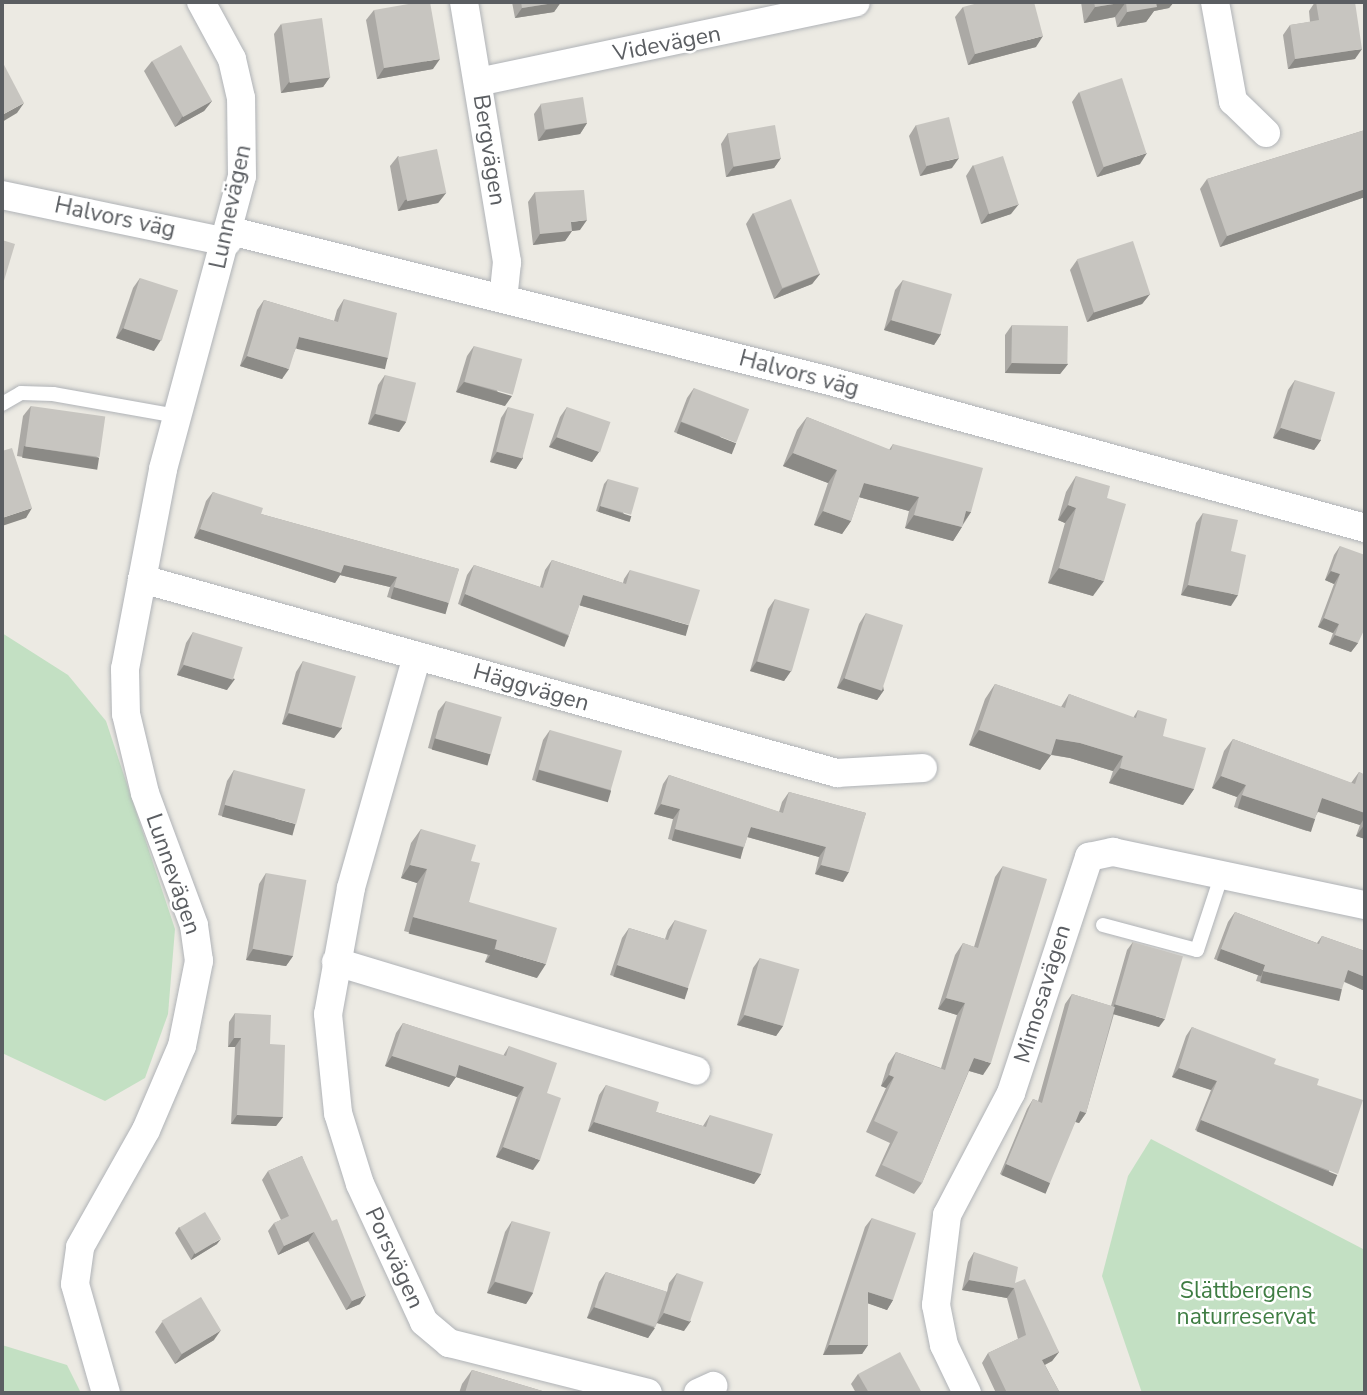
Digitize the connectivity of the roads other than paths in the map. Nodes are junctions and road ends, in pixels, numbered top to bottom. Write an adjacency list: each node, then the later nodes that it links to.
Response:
1 (201, 2): 8 (street, Lunnevägen)
2 (464, 2): 5 (street, Bergvägen)
3 (856, 2): 5 (street, Videvägen)
4 (1215, 2): 6 (street)
5 (478, 82): 9 (street, Bergvägen)
6 (1266, 133)
7 (2, 195): 8 (street, Halvors väg)
8 (229, 237): 9 (street, Halvors väg); 11 (street, Lunnevägen)
9 (503, 298): 12 (street, Halvors väg)
10 (2, 404): 11 (lane)
11 (176, 416): 13 (street, Lunnevägen)
12 (1365, 528)
13 (142, 579): 14 (street, Häggvägen); 21 (street, Lunnevägen)
14 (417, 656): 15 (street, Häggvägen); 19 (street, Porsvägen)
15 (923, 768)
16 (1222, 874): 17 (street, Mimosavägen); 18 (lane); 23 (street, Mimosavägen)
17 (1365, 905)
18 (1103, 925)
19 (336, 962): 20 (street); 22 (street, Porsvägen)
20 (696, 1071)
21 (106, 1393)
22 (648, 1393)
23 (967, 1393)

